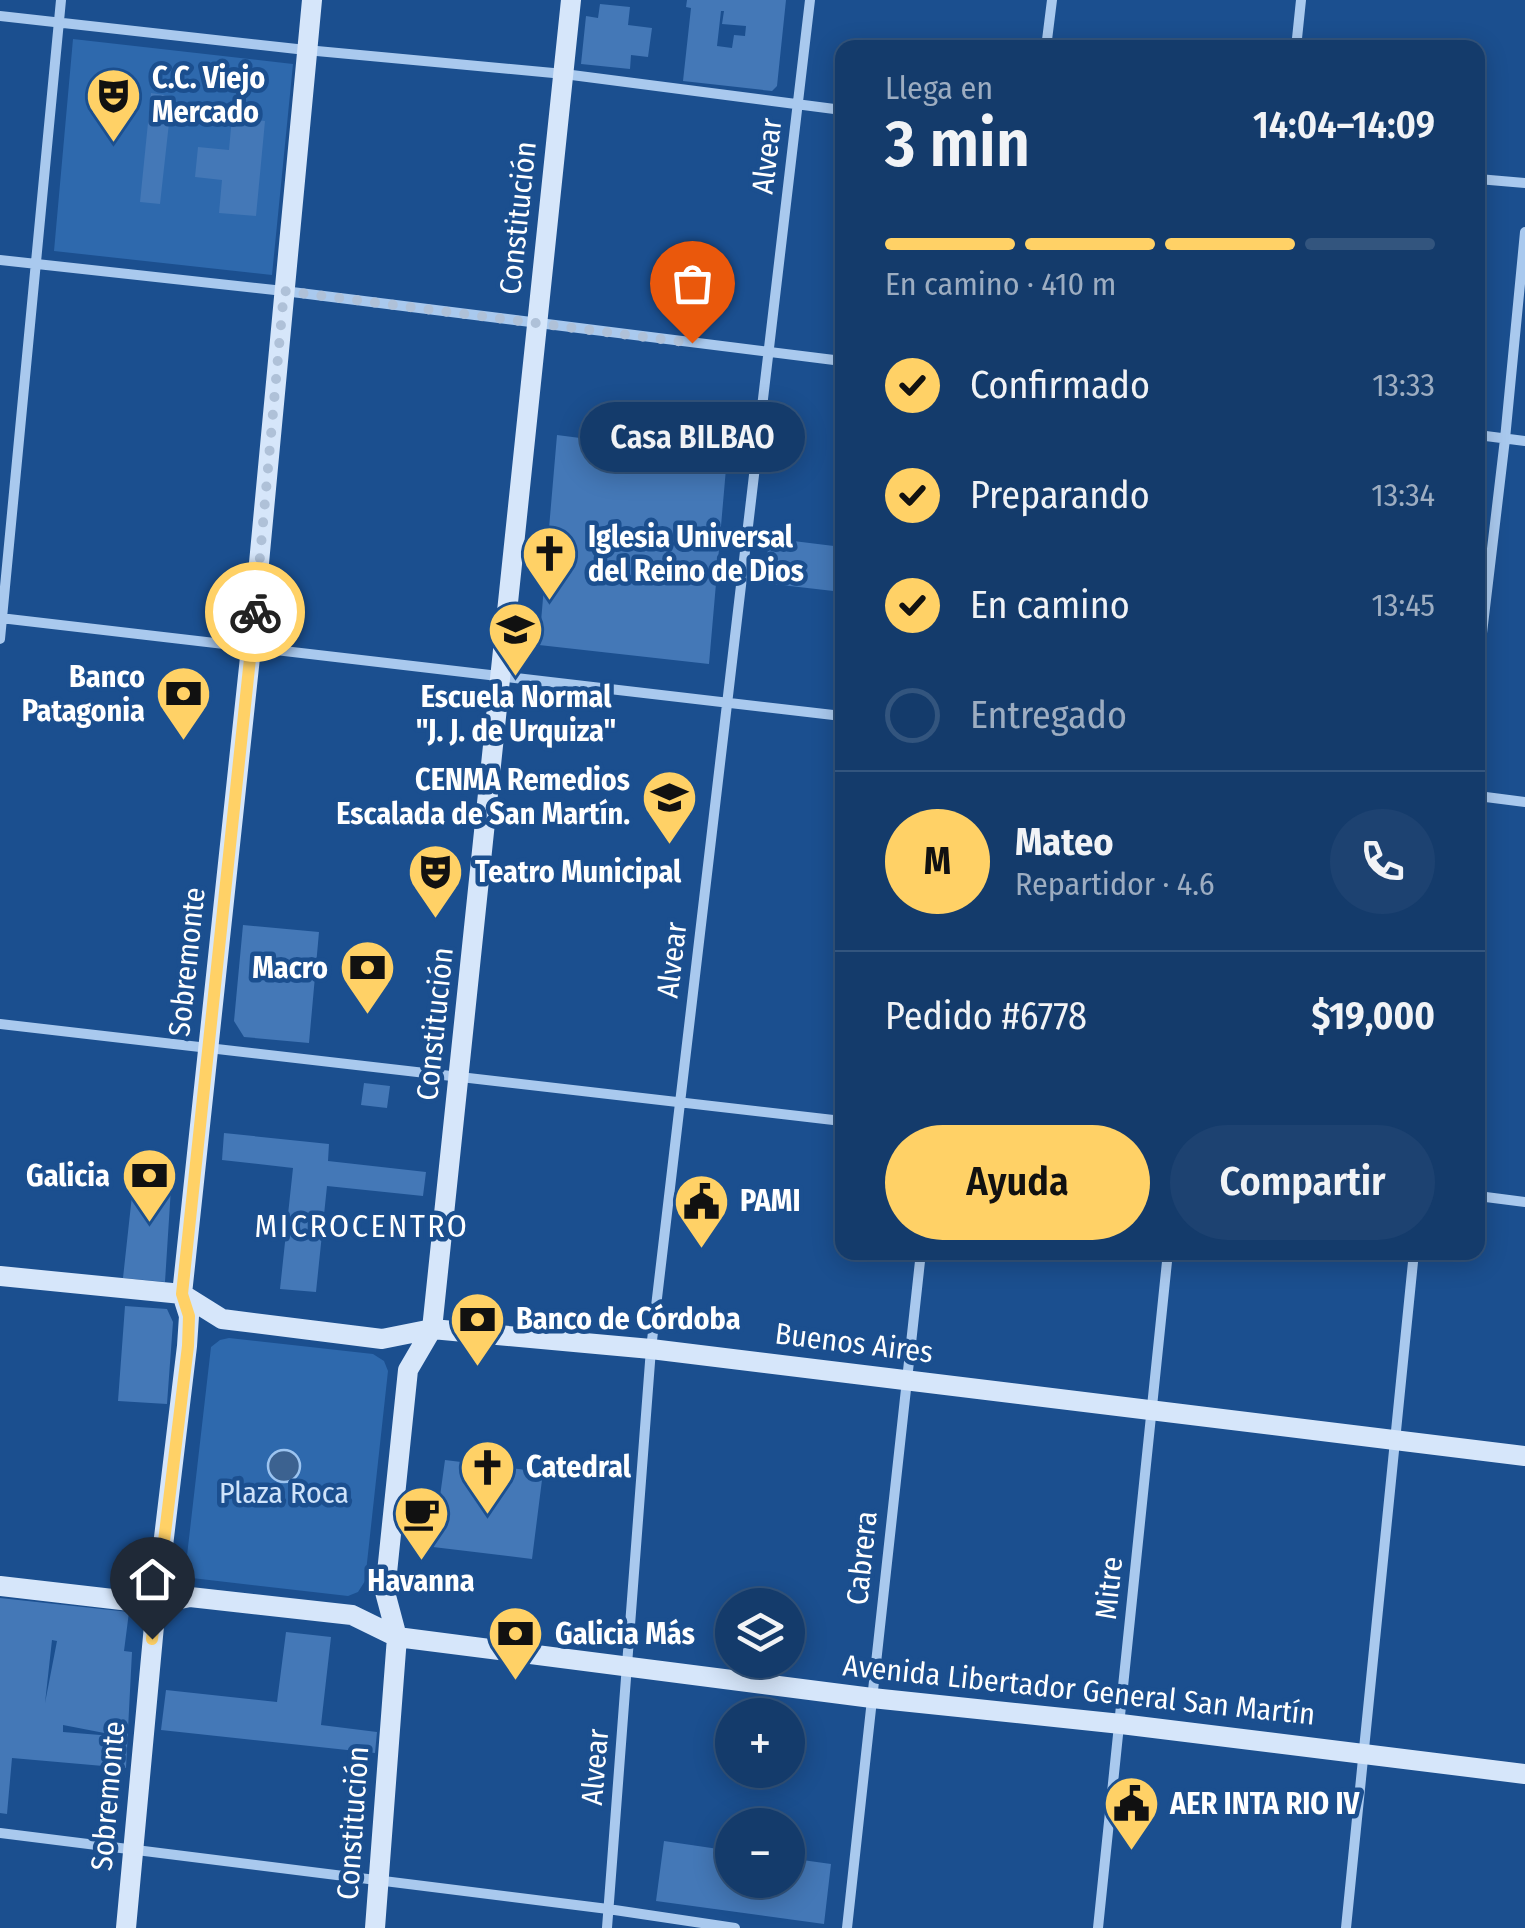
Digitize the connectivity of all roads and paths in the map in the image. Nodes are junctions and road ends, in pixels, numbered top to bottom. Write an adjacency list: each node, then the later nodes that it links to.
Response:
1 (60, 0): 8 (street)
2 (312, 0): 11 (main road, Sobremonte)
3 (570, 0): 12 (main road, Constitución)
4 (810, 0): 13 (street, Alvear)
5 (1052, 0): 9 (street)
6 (1301, 0): 10 (street)
7 (0, 16): 8 (street)
8 (58, 23): 11 (street); 19 (street)
9 (1047, 40)
10 (1297, 40)
11 (306, 50): 12 (street); 20 (main road, Sobremonte)
12 (564, 74): 13 (street); 21 (main road, Constitución)
13 (798, 105): 14 (street); 22 (street, Alvear)
14 (835, 109)
15 (1485, 180): 16 (street)
16 (1525, 184)
17 (1525, 232): 25 (street)
18 (0, 260): 19 (street)
19 (37, 264): 20 (street); 28 (street)
20 (284, 291): 21 (street); 30 (main road, Sobremonte)
21 (537, 324): 22 (street); 31 (main road, Constitución)
22 (769, 352): 23 (street); 32 (street, Alvear)
23 (835, 360)
24 (1485, 436): 25 (street)
25 (1506, 438): 26 (street); 27 (street)
26 (1525, 441)
27 (1485, 610)
28 (1, 618): 29 (street); 30 (street)
29 (0, 639)
30 (251, 648): 31 (street); 37 (main road, Sobremonte)
31 (499, 676): 32 (street); 38 (main road, Constitución)
32 (728, 702): 33 (street); 39 (street, Alvear)
33 (835, 715)
34 (1485, 797): 35 (street)
35 (1525, 802)
36 (0, 1024): 37 (street)
37 (208, 1049): 38 (street); 47 (main road, Sobremonte)
38 (460, 1077): 39 (street); 48 (main road, Constitución)
39 (680, 1102): 40 (street); 49 (street, Alvear)
40 (835, 1120)
41 (1485, 1197): 42 (street)
42 (1525, 1202)
43 (920, 1260): 50 (street, Cabrera)
44 (1167, 1260): 51 (street, Mitre)
45 (1413, 1260): 52 (street)
46 (0, 1276): 47 (main road)
47 (182, 1294): 48 (main road, Buenos Aires); 55 (main road, Sobremonte)
48 (432, 1329): 49 (main road, Buenos Aires); 56 (main road, Constitución)
49 (652, 1349): 50 (main road, Buenos Aires); 57 (street, Alvear)
50 (907, 1380): 51 (main road, Buenos Aires); 58 (street, Cabrera)
51 (1152, 1410): 52 (main road, Buenos Aires); 59 (street, Mitre)
52 (1396, 1438): 53 (main road, Buenos Aires); 60 (street)
53 (1525, 1456)
54 (0, 1586): 55 (main road, Avenida Libertador General San Martín)
55 (156, 1604): 56 (main road, Avenida Libertador General San Martín); 63 (main road, Sobremonte)
56 (398, 1637): 57 (main road, Avenida Libertador General San Martín); 64 (main road, Constitución)
57 (628, 1664): 58 (main road, Avenida Libertador General San Martín); 65 (street, Alvear)
58 (872, 1698): 59 (main road, Avenida Libertador General San Martín); 70 (street, Cabrera)
59 (1121, 1724): 60 (main road, Avenida Libertador General San Martín); 71 (street, Mitre)
60 (1362, 1753): 61 (main road, Avenida Libertador General San Martín); 72 (street)
61 (1525, 1774)
62 (0, 1833): 63 (street)
63 (134, 1852): 64 (street); 66 (main road, Sobremonte)
64 (380, 1880): 65 (street); 67 (main road, Constitución)
65 (608, 1909): 68 (street, Alvear); 69 (street)
66 (126, 1928)
67 (375, 1928)
68 (607, 1928)
69 (735, 1928)
70 (847, 1928)
71 (1098, 1928)
72 (1346, 1928)

